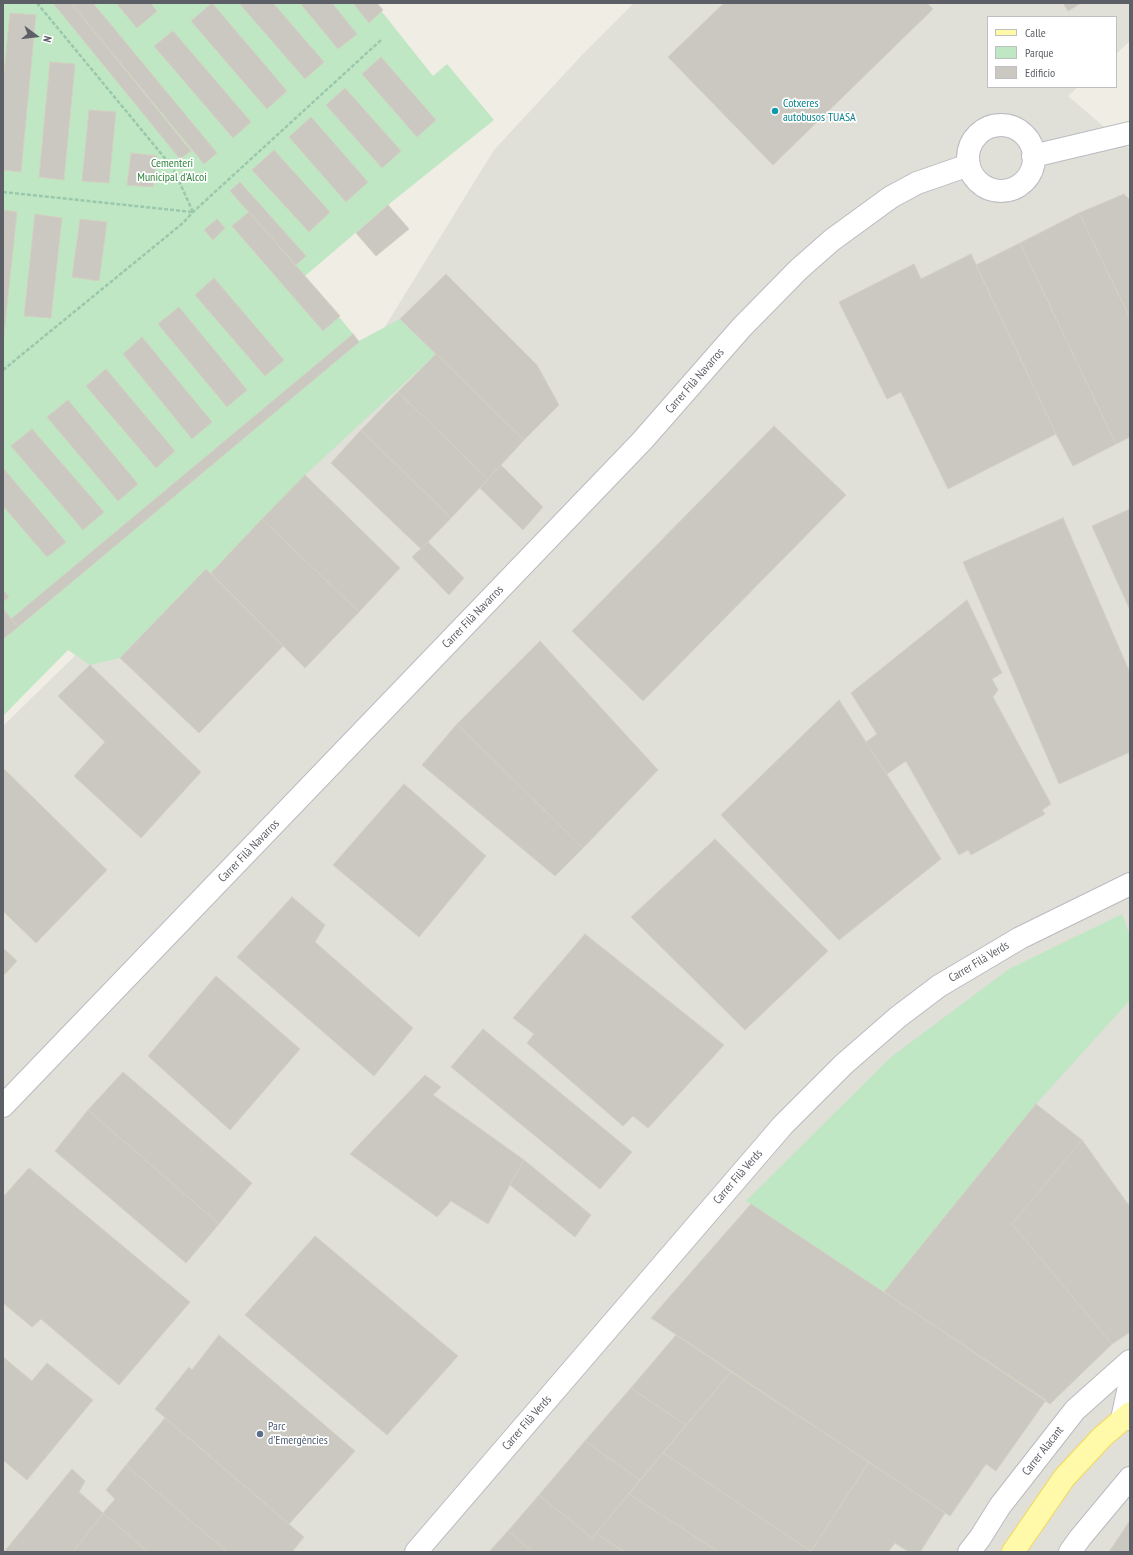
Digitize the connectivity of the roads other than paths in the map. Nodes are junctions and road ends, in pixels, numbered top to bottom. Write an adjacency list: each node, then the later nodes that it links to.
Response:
1 (1130, 133): 2 (street)
2 (1033, 156): 3 (street); 3 (street)
3 (968, 165): 5 (street, Carrer Filà Navarros)
4 (1130, 884): 10 (street, Carrer Filà Verds)
5 (3, 1106)
6 (1130, 1361): 11 (street, Carrer Alacant)
7 (1130, 1382): 8 (street)
8 (1127, 1417): 12 (main road)
9 (1130, 1478): 13 (street)
10 (416, 1552)
11 (969, 1552)
12 (1013, 1552)
13 (1070, 1552)

